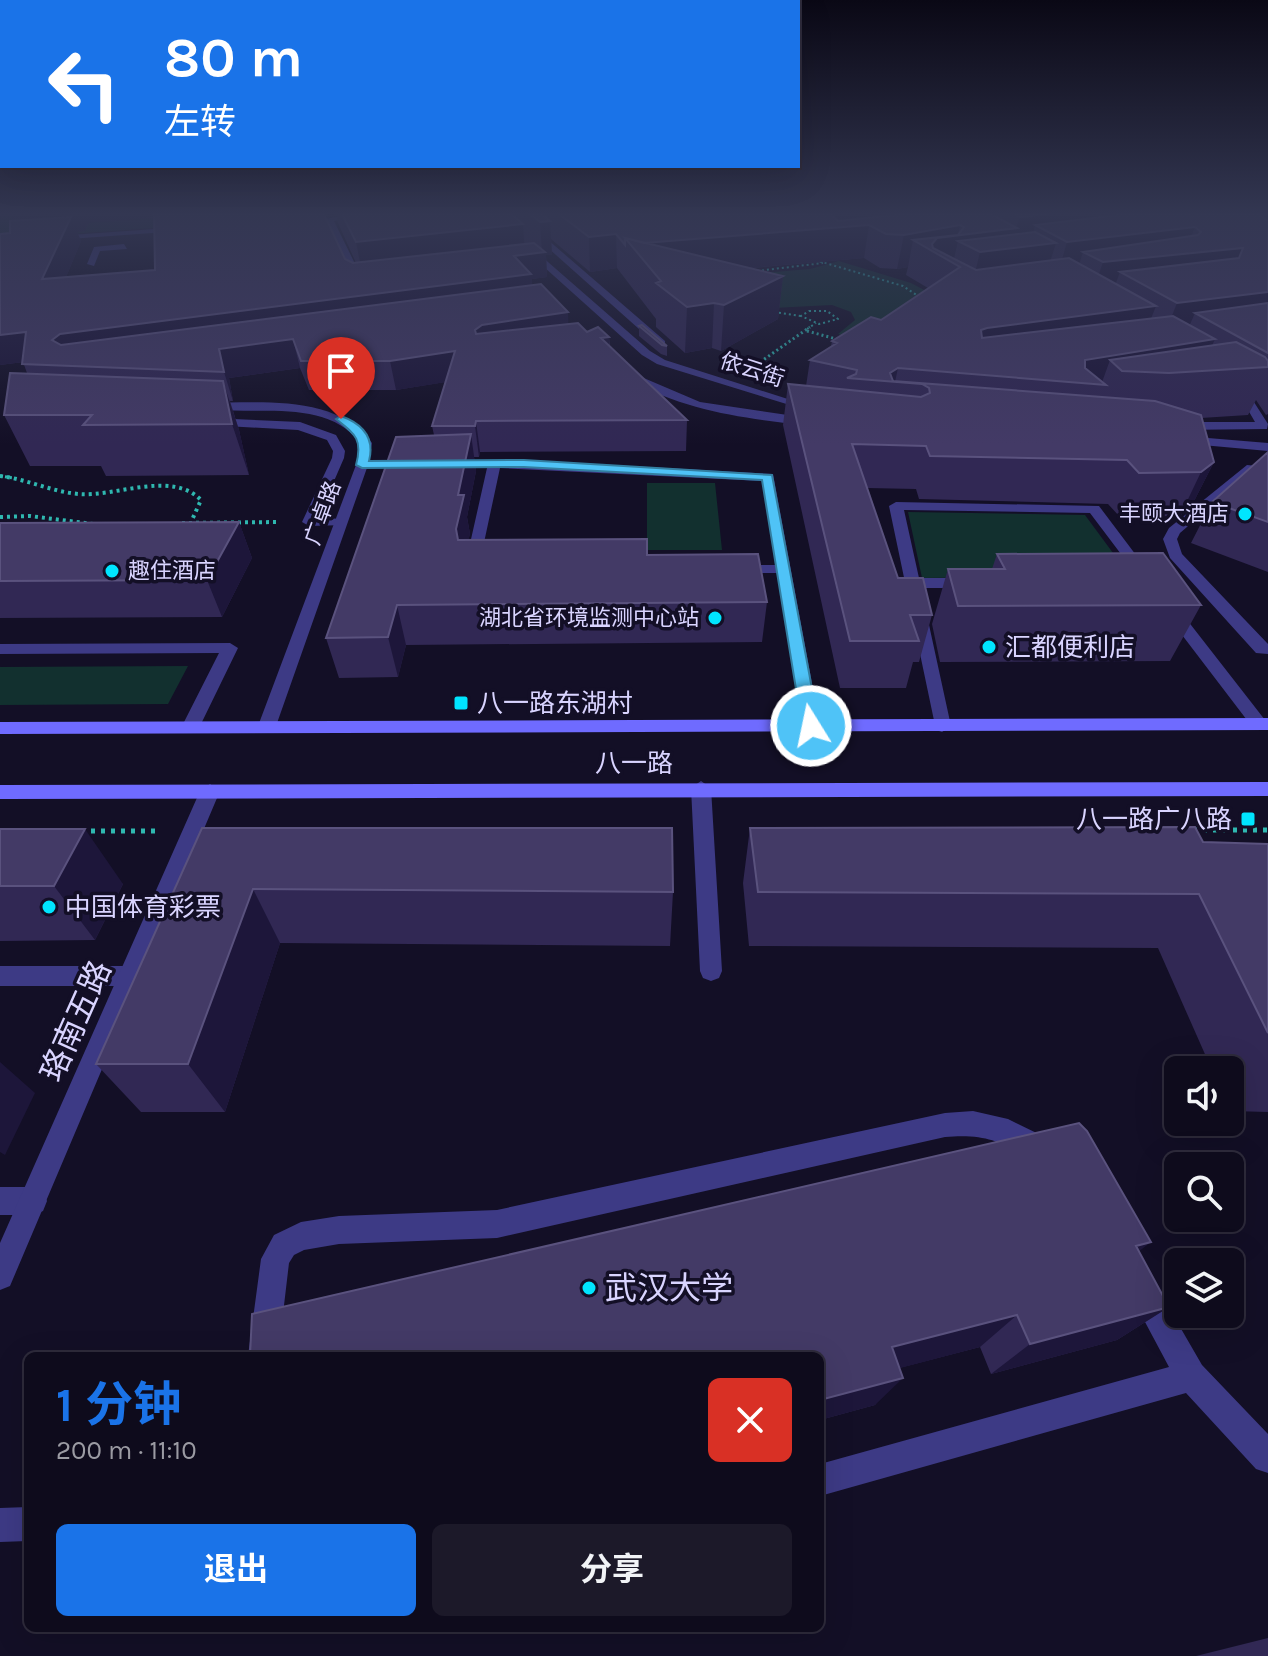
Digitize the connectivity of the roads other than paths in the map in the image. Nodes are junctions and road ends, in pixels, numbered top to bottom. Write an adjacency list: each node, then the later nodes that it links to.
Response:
1 (573, 291): 4 (street)
2 (602, 291): 4 (street)
3 (623, 368): 9 (street)
4 (702, 374): 7 (street, 依云街)
5 (1217, 382): 10 (street)
6 (185, 405): 16 (street, 广卓路)
7 (821, 410)
8 (205, 422): 18 (street)
9 (826, 424)
10 (1159, 426)
11 (1173, 440): 12 (street)
12 (1268, 447)
13 (421, 464): 16 (street)
14 (435, 464): 15 (street)
15 (494, 464): 19 (street); 21 (street)
16 (362, 465): 18 (street, 广卓路)
17 (1268, 471): 25 (street)
18 (341, 522): 28 (street, 广卓路)
19 (486, 569)
20 (722, 569): 21 (street)
21 (783, 569): 29 (street)
22 (912, 583): 23 (street); 26 (street); 30 (street)
23 (991, 583)
24 (0, 649): 27 (street)
25 (1268, 649)
26 (1263, 724): 30 (main road, 八一路)
27 (191, 726): 28 (main road, 八一路); 31 (main road, 八一路)
28 (267, 726): 29 (main road, 八一路)
29 (811, 726): 30 (main road, 八一路)
30 (942, 726)
31 (0, 728)
32 (701, 788): 33 (main road, 八一路); 34 (main road, 八一路); 36 (street)
33 (1267, 790)
34 (210, 791): 35 (main road, 八一路); 38 (street, 珞南五路)
35 (0, 792)
36 (711, 971)
37 (0, 976): 38 (street)
38 (131, 976): 41 (street, 珞南五路)
39 (1068, 1169): 44 (street)
40 (0, 1201): 41 (street)
41 (33, 1201): 43 (street, 珞南五路)
42 (1132, 1270): 45 (street)
43 (0, 1276)
44 (263, 1352)
45 (1191, 1376): 46 (street); 47 (street)
46 (1268, 1457)
47 (824, 1479)
48 (24, 1524): 49 (street)
49 (0, 1525)

